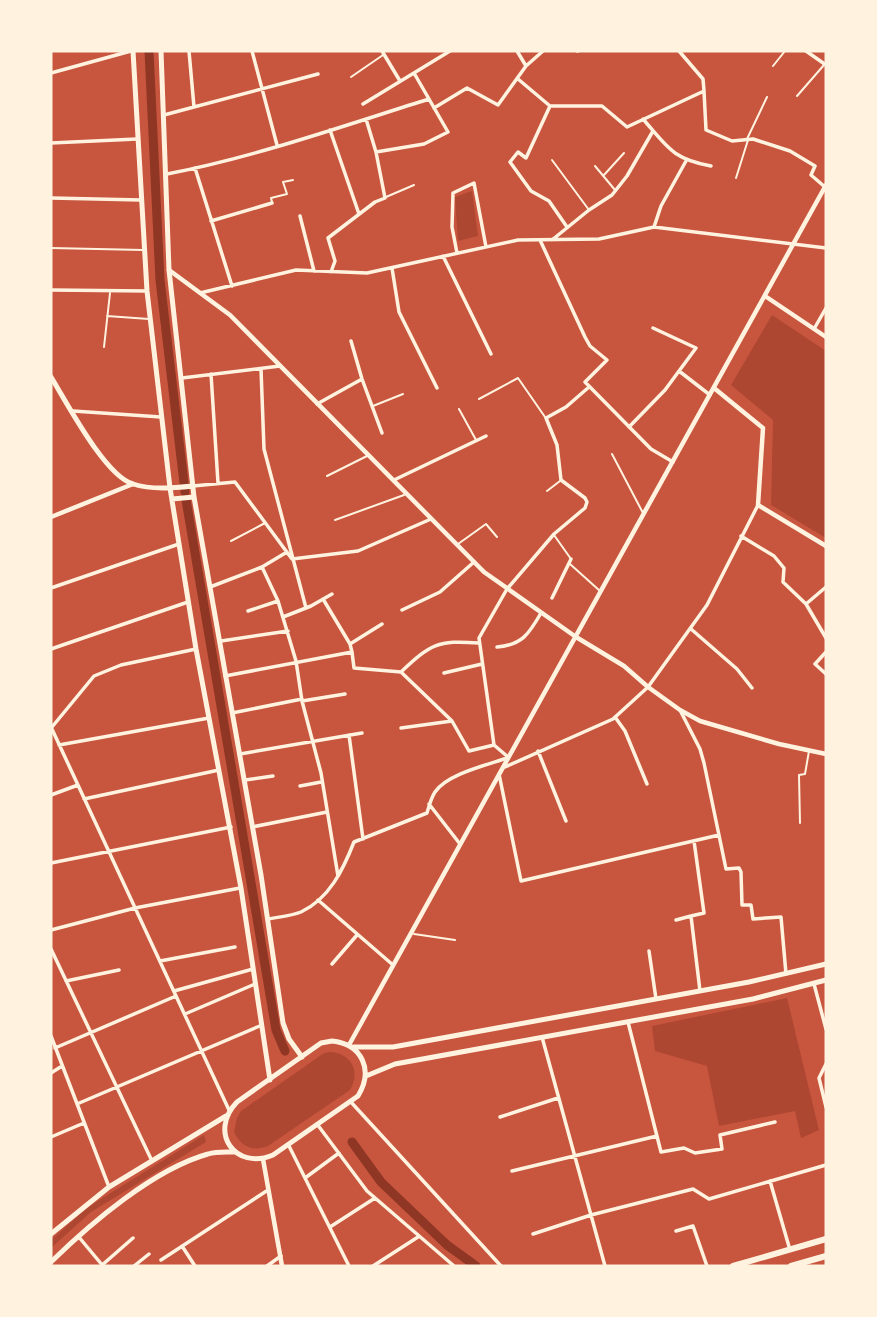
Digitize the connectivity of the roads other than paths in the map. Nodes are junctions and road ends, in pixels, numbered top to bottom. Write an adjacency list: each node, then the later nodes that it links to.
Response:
1 (132, 51): 16 (street); 35 (main road)
2 (161, 51): 30 (main road)
3 (189, 51): 28 (street)
4 (252, 51): 21 (street)
5 (450, 51): 15 (street)
6 (517, 51): 13 (street)
7 (543, 51): 13 (street)
8 (679, 51): 22 (street)
9 (785, 51): 14 (lane)
10 (806, 51): 12 (street)
11 (383, 53): 18 (lane); 20 (street)
12 (826, 65): 23 (lane)
13 (526, 66): 19 (street)
14 (773, 66)
15 (414, 73): 20 (street); 25 (street)
16 (51, 74)
17 (318, 74): 21 (street)
18 (351, 77)
19 (518, 79): 27 (street); 29 (street)
20 (400, 81): 26 (street)
21 (262, 89): 28 (street); 38 (street)
22 (704, 91): 32 (street); 36 (street)
23 (797, 96)
24 (767, 97): 36 (lane)
25 (429, 99): 29 (street); 31 (street)
26 (363, 104)
27 (550, 106): 32 (street); 62 (street)
28 (194, 107): 30 (street)
29 (434, 108): 39 (street)
30 (164, 115): 46 (main road)
31 (366, 119): 33 (street); 39 (street)
32 (643, 119): 34 (street)
33 (330, 130): 38 (street); 58 (street)
34 (653, 131): 42 (street); 52 (street)
35 (139, 139): 37 (street); 55 (main road)
36 (747, 139): 48 (lane); 51 (street)
37 (51, 144)
38 (277, 145): 45 (street)
39 (376, 152): 54 (street)
40 (624, 153): 47 (lane)
41 (552, 160): 57 (lane)
42 (686, 161): 44 (street); 61 (street)
43 (595, 166): 47 (lane)
44 (711, 166)
45 (195, 168): 46 (street); 60 (street)
46 (164, 174): 73 (main road)
47 (603, 176): 52 (lane)
48 (736, 178)
49 (293, 180): 56 (lane)
50 (414, 185): 54 (lane)
51 (826, 186): 65 (street)
52 (616, 191): 57 (street)
53 (51, 198): 55 (street)
54 (385, 198): 58 (street)
55 (141, 200): 69 (main road)
56 (272, 203): 60 (street)
57 (589, 210): 62 (street)
58 (359, 214): 75 (street)
59 (300, 216): 74 (street)
60 (211, 221): 76 (street)
61 (654, 227): 64 (street); 65 (street)
62 (567, 228): 64 (street)
63 (540, 240): 64 (street); 67 (street); 98 (street)
64 (552, 240)
65 (795, 243): 68 (street); 81 (street)
66 (51, 247): 69 (lane)
67 (486, 247): 70 (street); 70 (street)
68 (826, 248)
69 (144, 250): 78 (main road)
70 (457, 253): 71 (street)
71 (443, 256): 72 (street); 90 (street)
72 (392, 268): 75 (street); 99 (street)
73 (169, 270): 80 (street); 96 (main road)
74 (314, 271): 75 (street); 76 (street)
75 (331, 272)
76 (232, 286): 80 (street)
77 (51, 290): 79 (street)
78 (147, 291): 79 (street); 84 (main road)
79 (111, 292): 83 (lane)
80 (201, 293): 91 (street)
81 (765, 296): 86 (street); 100 (street)
82 (826, 308): 86 (street)
83 (107, 316): 84 (lane); 89 (lane)
84 (150, 319): 108 (main road)
85 (653, 328): 93 (street)
86 (814, 328): 87 (street)
87 (826, 337)
88 (351, 341): 97 (street)
89 (104, 347)
90 (491, 354)
91 (280, 366): 92 (street); 104 (street)
92 (261, 369): 94 (street); 142 (street)
93 (679, 371): 102 (street); 110 (street)
94 (211, 374): 96 (street); 120 (street)
95 (51, 377): 107 (main road)
96 (180, 378): 122 (main road)
97 (362, 379): 104 (street); 105 (street)
98 (589, 387): 109 (street); 110 (street)
99 (437, 388)
100 (714, 388): 102 (street); 128 (street)
101 (403, 394): 105 (lane)
102 (710, 395): 116 (street)
103 (479, 399): 109 (lane)
104 (317, 404): 115 (street)
105 (372, 406): 111 (street)
106 (459, 410): 113 (lane)
107 (72, 411): 108 (street); 121 (main road)
108 (161, 417): 123 (main road)
109 (546, 418): 118 (street)
110 (629, 427): 116 (street)
111 (382, 433)
112 (486, 436): 113 (street)
113 (477, 441): 119 (street)
114 (611, 454): 129 (lane)
115 (368, 456): 117 (lane); 119 (street)
116 (673, 462): 129 (street)
117 (327, 476)
118 (561, 480): 124 (lane); 134 (street)
119 (393, 481): 125 (street)
120 (218, 483): 122 (street); 133 (street)
121 (133, 484): 123 (main road); 130 (street)
122 (193, 486): 123 (main road); 126 (main road)
123 (170, 488): 127 (main road)
124 (547, 491)
125 (405, 495): 131 (street); 132 (lane)
126 (194, 497): 127 (main road); 146 (main road)
127 (172, 499): 138 (main road)
128 (758, 505): 135 (street); 140 (street)
129 (644, 514): 150 (street)
130 (51, 517)
131 (430, 519): 139 (street); 142 (street)
132 (335, 520)
133 (266, 523): 137 (lane); 141 (street)
134 (553, 535): 143 (lane); 149 (street)
135 (741, 536): 156 (street); 163 (street)
136 (497, 537): 139 (lane)
137 (231, 541)
138 (179, 544): 148 (street); 155 (main road)
139 (457, 545): 144 (street)
140 (826, 547)
141 (287, 552): 142 (street); 145 (street)
142 (292, 558): 157 (street)
143 (570, 561): 150 (lane); 152 (street)
144 (474, 562): 149 (street); 158 (street)
145 (262, 567): 146 (street); 154 (street)
146 (209, 587): 167 (main road)
147 (826, 587): 156 (street)
148 (51, 588)
149 (507, 589): 160 (street); 168 (street)
150 (601, 592): 165 (street)
151 (332, 594): 153 (street)
152 (552, 598)
153 (323, 599): 157 (street); 169 (street)
154 (278, 601): 159 (street); 161 (street)
155 (188, 602): 171 (street); 172 (main road)
156 (806, 604): 166 (street)
157 (306, 608): 161 (street)
158 (402, 610)
159 (248, 611)
160 (541, 613): 165 (street); 170 (street)
161 (283, 617): 164 (street)
162 (382, 624): 169 (street)
163 (691, 629): 181 (street); 182 (street)
164 (288, 631): 167 (street); 175 (street)
165 (576, 637): 181 (street); 201 (street)
166 (826, 638)
167 (219, 641): 180 (main road)
168 (479, 643): 176 (street); 177 (street)
169 (351, 644): 173 (street)
170 (498, 647)
171 (51, 649)
172 (196, 649): 188 (main road); 190 (street)
173 (352, 652): 175 (street); 177 (street)
174 (826, 652): 179 (street)
175 (296, 662): 180 (street); 184 (street)
176 (482, 664): 178 (street); 196 (street)
177 (401, 672): 189 (street)
178 (444, 673)
179 (826, 674)
180 (225, 676): 186 (main road)
181 (648, 687): 185 (street); 187 (street)
182 (752, 688)
183 (345, 694): 184 (street)
184 (302, 700): 186 (street); 194 (street)
185 (680, 710): 197 (street); 219 (street)
186 (232, 713): 199 (main road)
187 (615, 717): 198 (street); 208 (street)
188 (209, 718): 195 (street); 203 (main road)
189 (452, 721): 191 (street); 196 (street)
190 (51, 728): 195 (street)
191 (401, 728)
192 (362, 733): 193 (street)
193 (349, 735): 194 (street); 220 (street)
194 (313, 741): 199 (street); 207 (street)
195 (59, 745): 209 (street)
196 (494, 745): 201 (street)
197 (810, 750): 200 (street); 216 (lane)
198 (538, 751): 202 (street); 215 (street)
199 (240, 754): 206 (main road)
200 (826, 754)
201 (509, 757): 202 (street); 213 (street)
202 (503, 767): 204 (street)
203 (220, 770): 212 (street); 217 (main road)
204 (499, 774): 221 (street); 222 (street)
205 (273, 776): 206 (street)
206 (244, 780): 218 (main road)
207 (321, 782): 210 (street); 214 (street)
208 (647, 784)
209 (78, 785): 211 (street); 212 (street)
210 (300, 786)
211 (51, 795)
212 (84, 799): 223 (street)
213 (429, 804): 220 (street); 222 (street)
214 (327, 811): 218 (street); 225 (street)
215 (566, 821)
216 (800, 823)
217 (231, 827): 223 (street); 226 (main road)
218 (252, 827): 230 (main road)
219 (719, 835): 221 (street); 246 (street)
220 (363, 838): 225 (street)
221 (694, 841): 229 (street)
222 (460, 844): 233 (street)
223 (110, 853): 224 (street); 228 (street)
224 (51, 863)
225 (338, 876): 227 (street)
226 (241, 888): 228 (street); 244 (main road)
227 (318, 900): 230 (street); 234 (street)
228 (135, 908): 232 (street); 240 (street)
229 (691, 916): 231 (street); 251 (street)
230 (268, 919): 264 (main road)
231 (676, 920)
232 (51, 929)
233 (410, 933): 235 (lane); 243 (street)
234 (358, 934): 241 (street); 243 (street)
235 (455, 940)
236 (235, 947): 240 (street)
237 (51, 949): 239 (street)
238 (649, 951): 253 (street)
239 (52, 956): 248 (street)
240 (160, 961): 252 (street)
241 (332, 964)
242 (826, 964): 246 (main road)
243 (393, 965): 261 (street)
244 (253, 969): 250 (main road); 252 (street)
245 (119, 970): 248 (street)
246 (786, 974): 251 (main road)
247 (826, 980): 249 (main road)
248 (66, 981): 258 (street)
249 (814, 983): 255 (main road); 257 (street)
250 (255, 984): 254 (street); 256 (main road)
251 (700, 991): 253 (main road)
252 (175, 994): 254 (street); 258 (street)
253 (656, 999): 261 (main road)
254 (184, 1014): 263 (street)
255 (628, 1022): 260 (main road); 282 (street)
256 (262, 1025): 263 (street); 269 (main road)
257 (826, 1029)
258 (91, 1034): 262 (street); 270 (street)
259 (51, 1036): 262 (street)
260 (542, 1037): 268 (main road); 272 (street)
261 (351, 1046): 264 (main road); 268 (main road)
262 (55, 1048): 266 (street)
263 (202, 1051): 270 (street); 276 (street)
264 (302, 1057): 269 (main road)
265 (826, 1064): 271 (street)
266 (62, 1066): 267 (street); 274 (street)
267 (51, 1073)
268 (366, 1076): 273 (main road)
269 (270, 1080): 276 (main road)
270 (116, 1087): 274 (street); 288 (street)
271 (825, 1092): 275 (street)
272 (558, 1098): 277 (street); 286 (street)
273 (350, 1101): 280 (main road); 320 (street)
274 (77, 1104): 279 (street)
275 (826, 1107)
276 (228, 1113): 284 (main road); 288 (main road)
277 (500, 1117)
278 (775, 1122): 282 (street)
279 (84, 1123): 281 (street); 293 (street)
280 (317, 1124): 283 (main road); 285 (street)
281 (51, 1136)
282 (657, 1136): 286 (street)
283 (288, 1144): 287 (main road); 291 (street)
284 (236, 1152): 287 (main road); 301 (main road)
285 (339, 1153): 291 (street); 295 (street)
286 (575, 1156): 290 (street); 296 (street)
287 (263, 1159): 294 (street)
288 (152, 1161): 293 (main road)
289 (826, 1165): 292 (street)
290 (512, 1171)
291 (305, 1178): 297 (street)
292 (770, 1181): 296 (street); 306 (street)
293 (109, 1187): 299 (main road)
294 (270, 1189): 305 (street); 308 (street)
295 (375, 1198): 297 (street); 302 (street)
296 (591, 1215): 300 (street); 321 (street)
297 (330, 1227): 317 (street)
298 (676, 1231): 322 (street)
299 (51, 1234)
300 (533, 1234)
301 (78, 1236): 311 (main road); 312 (street)
302 (418, 1237): 318 (street); 319 (street)
303 (133, 1238): 312 (street)
304 (826, 1239): 306 (main road)
305 (182, 1246): 310 (street); 314 (street)
306 (790, 1250): 323 (main road)
307 (149, 1254): 313 (street)
308 (281, 1256): 315 (street); 316 (street)
309 (826, 1256): 324 (main road)
310 (161, 1260)
311 (51, 1262)
312 (102, 1266)
313 (134, 1266)
314 (195, 1266)
315 (267, 1266)
316 (284, 1266)
317 (349, 1266)
318 (373, 1266)
319 (454, 1266)
320 (501, 1266)
321 (605, 1266)
322 (707, 1266)
323 (733, 1266)
324 (791, 1266)

